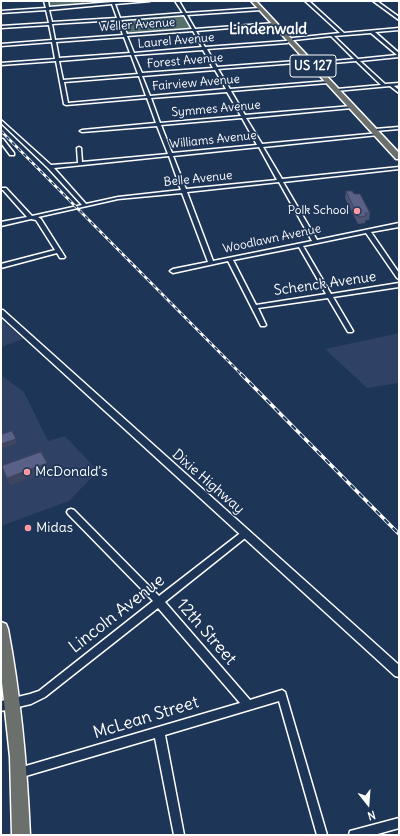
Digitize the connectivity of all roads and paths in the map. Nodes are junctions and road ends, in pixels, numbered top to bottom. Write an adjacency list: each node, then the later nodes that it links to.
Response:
1 (46, 1): 8 (street)
2 (148, 1): 7 (street)
3 (176, 1): 11 (street)
4 (253, 1): 9 (main road, US 127)
5 (307, 1): 20 (street)
6 (375, 1): 13 (street)
7 (113, 3): 8 (street); 12 (street)
8 (47, 8): 10 (street); 14 (street)
9 (260, 9): 11 (street); 15 (main road, US 127)
10 (1, 12)
11 (185, 14): 12 (street); 18 (street)
12 (119, 19): 14 (street); 22 (street)
13 (399, 19)
14 (51, 24): 16 (street); 23 (street)
15 (275, 24): 18 (street, Weller Avenue); 24 (main road, US 127)
16 (1, 27)
17 (399, 29): 19 (street, Laurel Avenue)
18 (194, 31): 22 (street, Weller Avenue); 26 (street)
19 (371, 31): 20 (street, Laurel Avenue); 28 (street)
20 (343, 34): 21 (street, Laurel Avenue)
21 (331, 35): 24 (street, Laurel Avenue); 30 (street)
22 (125, 36): 23 (street, Weller Avenue); 27 (street)
23 (55, 41): 25 (street, Weller Avenue); 29 (street)
24 (290, 41): 26 (street, Laurel Avenue); 31 (main road, US 127)
25 (1, 45)
26 (205, 48): 27 (street, Laurel Avenue); 33 (street)
27 (133, 54): 29 (street, Laurel Avenue); 34 (street)
28 (399, 55): 30 (street, Forest Avenue)
29 (58, 60): 32 (street, Laurel Avenue); 35 (street)
30 (358, 60): 31 (street, Forest Avenue); 38 (street)
31 (310, 63): 33 (street, Forest Avenue); 36 (main road, US 127)
32 (1, 64)
33 (216, 69): 34 (street, Forest Avenue); 40 (street)
34 (140, 75): 35 (street, Forest Avenue); 43 (street)
35 (62, 82): 43 (street, Fairview Avenue)
36 (328, 82): 40 (street, Fairview Avenue); 41 (main road, US 127)
37 (399, 84): 39 (street)
38 (384, 85): 39 (street); 41 (street)
39 (391, 85): 42 (street)
40 (228, 90): 43 (street, Fairview Avenue); 45 (street)
41 (336, 90): 44 (main road, US 127)
42 (399, 92)
43 (148, 97): 47 (street)
44 (352, 107): 45 (street, Symmes Avenue); 50 (main road, US 127)
45 (243, 116): 47 (street, Symmes Avenue); 52 (street)
46 (1, 121): 58 (street)
47 (159, 124): 49 (street, Symmes Avenue); 55 (street)
48 (399, 128): 50 (street, Williams Avenue)
49 (82, 131)
50 (376, 132): 52 (street, Williams Avenue); 56 (main road, US 127)
51 (1, 140): 54 (street)
52 (260, 146): 55 (street, Williams Avenue); 60 (street)
53 (79, 148): 57 (street)
54 (12, 154)
55 (170, 155): 57 (street, Williams Avenue); 62 (street)
56 (399, 157)
57 (80, 163): 58 (street, Williams Avenue)
58 (50, 167): 63 (street)
59 (399, 168): 60 (street, Belle Avenue)
60 (280, 181): 62 (street, Belle Avenue); 68 (street)
61 (2, 189): 64 (street)
62 (184, 191): 63 (street, Belle Avenue); 73 (street)
63 (85, 205): 64 (street, Belle Avenue)
64 (30, 217): 65 (street, Belle Avenue); 70 (street)
65 (1, 224)
66 (399, 225): 67 (street, Woodlawn Avenue)
67 (366, 231): 68 (street, Woodlawn Avenue); 76 (street)
68 (315, 241): 69 (street, Woodlawn Avenue)
69 (300, 245): 72 (street, Woodlawn Avenue); 78 (street)
70 (58, 251): 71 (street); 74 (street)
71 (62, 257)
72 (230, 258): 73 (street, Woodlawn Avenue); 79 (street)
73 (211, 262): 75 (street, Woodlawn Avenue)
74 (1, 266)
75 (173, 271)
76 (399, 277)
77 (399, 285): 78 (street, Schenck Avenue)
78 (329, 296): 79 (street, Schenck Avenue); 82 (street)
79 (254, 307): 81 (street)
80 (1, 312): 84 (street, Dixie Highway)
81 (263, 325)
82 (350, 331)
83 (71, 512): 85 (street, 12th Street)
84 (246, 533): 85 (street, Lincoln Avenue); 87 (street, Dixie Highway)
85 (159, 602): 88 (street, Lincoln Avenue); 89 (street, 12th Street)
86 (1, 629): 88 (main road)
87 (399, 672)
88 (7, 705): 91 (main road)
89 (248, 705): 90 (street, McLean Street); 95 (street, McLean Street)
90 (159, 731): 91 (street, McLean Street); 94 (street)
91 (19, 773): 93 (main road)
92 (399, 824): 96 (street)
93 (20, 835)
94 (179, 835)
95 (322, 835)
96 (354, 835)

